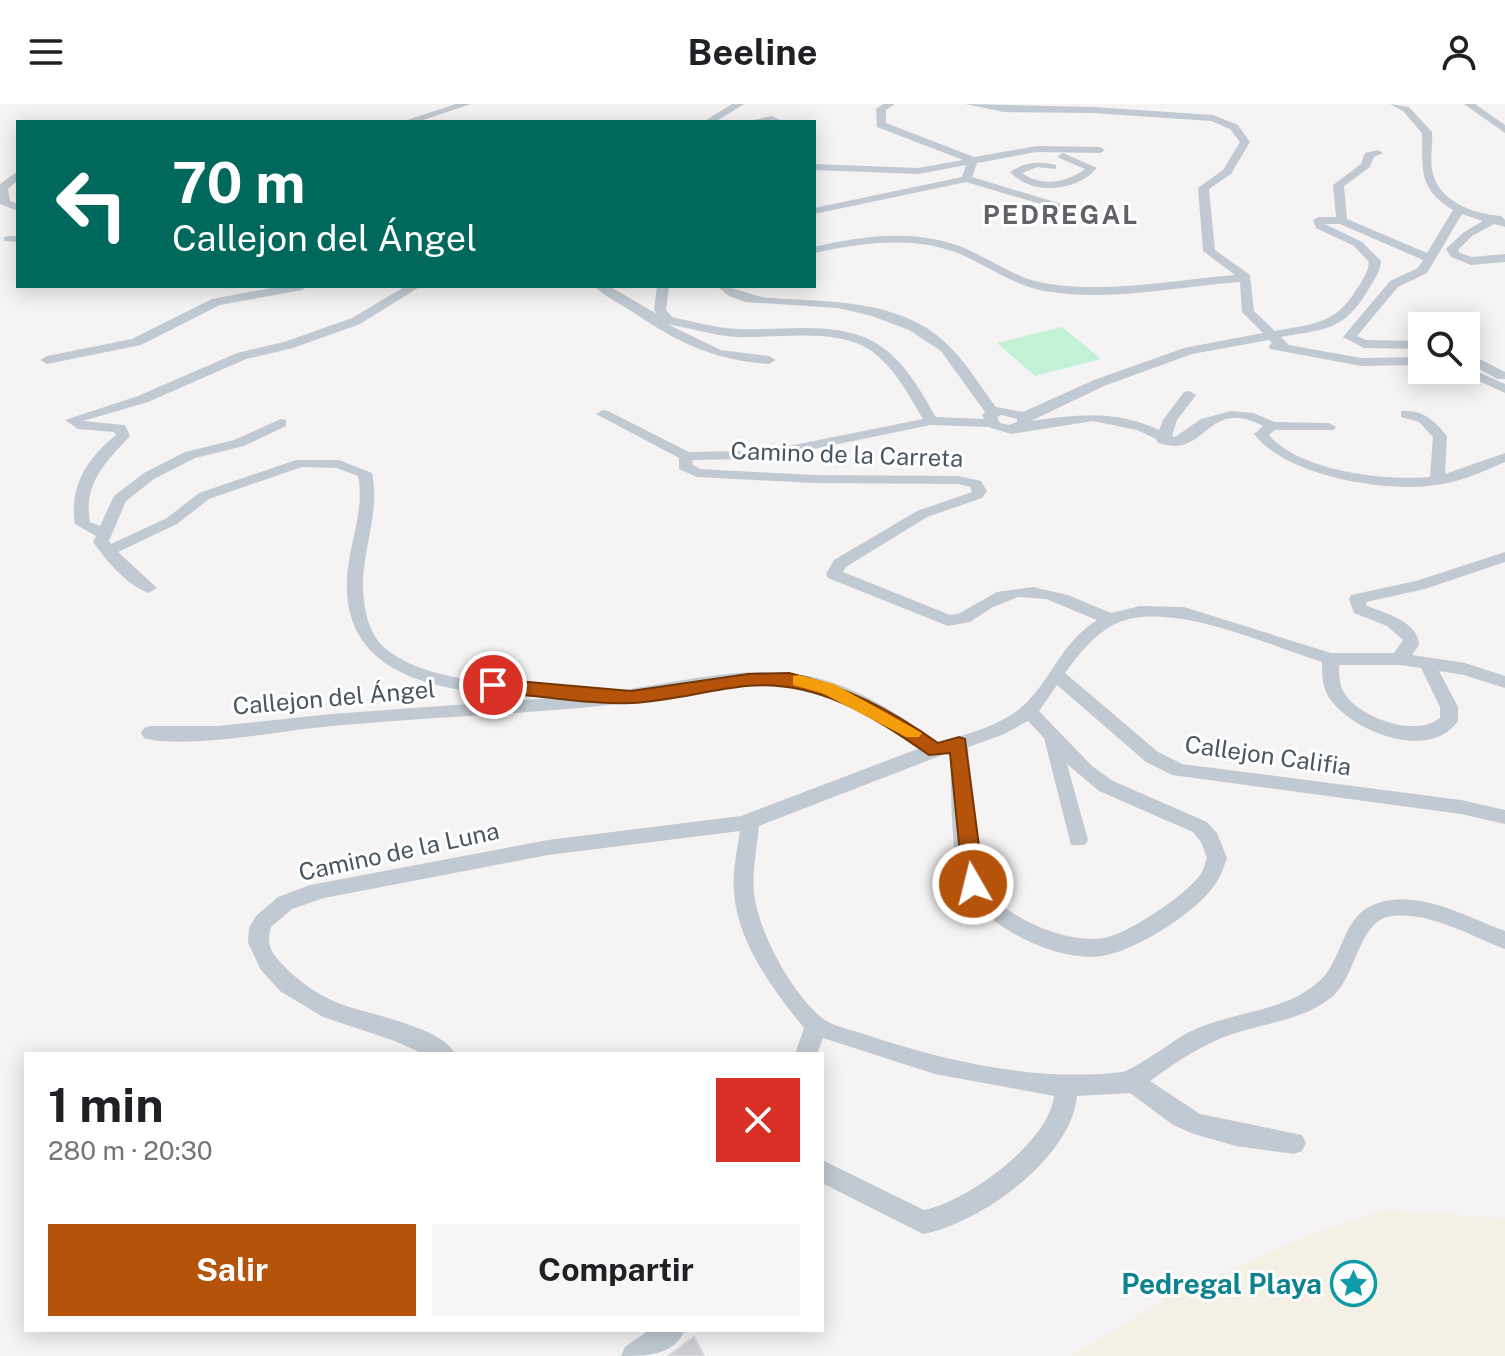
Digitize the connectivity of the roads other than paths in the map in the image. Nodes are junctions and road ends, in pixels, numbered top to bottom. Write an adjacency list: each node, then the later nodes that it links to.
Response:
1 (425, 104): 9 (street)
2 (466, 104): 9 (street)
3 (739, 104): 11 (street)
4 (890, 104): 16 (street)
5 (970, 104): 8 (street)
6 (1395, 104): 26 (street)
7 (1469, 104): 12 (street)
8 (1003, 107): 33 (street)
9 (422, 118): 10 (street)
10 (414, 120)
11 (711, 120)
12 (1505, 130)
13 (1100, 150): 14 (street)
14 (1016, 152): 16 (street); 18 (street)
15 (1378, 153): 28 (street)
16 (973, 161): 19 (street); 22 (street)
17 (816, 167): 19 (street)
18 (1052, 167)
19 (838, 169): 21 (street)
20 (16, 176): 23 (street)
21 (816, 176)
22 (966, 179): 24 (street); 25 (street)
23 (2, 204)
24 (1064, 208)
25 (816, 211)
26 (1458, 211): 29 (street); 31 (street)
27 (1505, 214): 29 (street)
28 (1342, 221): 31 (street); 41 (street)
29 (1499, 222): 32 (street)
30 (816, 250): 33 (street)
31 (1429, 258): 43 (street)
32 (1505, 258)
33 (1246, 278): 41 (street)
34 (291, 288): 45 (street)
35 (411, 288): 65 (street)
36 (603, 288): 39 (street)
37 (663, 288): 40 (street)
38 (727, 288): 55 (street)
39 (645, 317): 40 (street); 46 (street)
40 (666, 318): 56 (street)
41 (1274, 333): 42 (street); 44 (street)
42 (1249, 341): 44 (street); 57 (street)
43 (1408, 345)
44 (1285, 348): 47 (street)
45 (47, 360)
46 (769, 360)
47 (1408, 361)
48 (1480, 364): 49 (street)
49 (1500, 375)
50 (1480, 378): 51 (street)
51 (1505, 389)
52 (1189, 395): 61 (street)
53 (603, 414): 62 (street)
54 (1406, 414): 64 (street)
55 (992, 418): 56 (street); 57 (street)
56 (931, 421): 62 (street)
57 (1022, 422): 61 (street)
58 (281, 423): 65 (street)
59 (1272, 426): 60 (street); 61 (street); 64 (street)
60 (1329, 427)
61 (1163, 440)
62 (687, 456): 69 (street, Camino de la Carreta)
63 (1505, 457): 64 (street)
64 (1437, 480)
65 (103, 533): 66 (street)
66 (108, 551): 68 (street); 75 (street)
67 (1505, 557): 71 (street)
68 (149, 588)
69 (1107, 618): 70 (street); 73 (street)
70 (1330, 659): 71 (street); 72 (street)
71 (1399, 659): 72 (street)
72 (1427, 664): 74 (street)
73 (1055, 674): 76 (street); 81 (street, Callejon Califia)
74 (1505, 682)
75 (631, 697): 77 (street, Callejon del Ángel); 80 (street, Callejon del Ángel)
76 (1029, 711): 78 (street); 79 (street)
77 (150, 733)
78 (1052, 740): 79 (street); 83 (street)
79 (959, 744): 80 (street)
80 (935, 750): 82 (street)
81 (1505, 817)
82 (750, 824): 85 (street); 86 (street, Camino de la Luna)
83 (1078, 840)
84 (1505, 940): 88 (street)
85 (816, 1026): 87 (street); 89 (street)
86 (440, 1052)
87 (807, 1052)
88 (1130, 1082): 89 (street); 90 (street)
89 (1066, 1087): 91 (street)
90 (1294, 1143)
91 (824, 1172)
92 (669, 1332): 93 (street)
93 (634, 1356)

